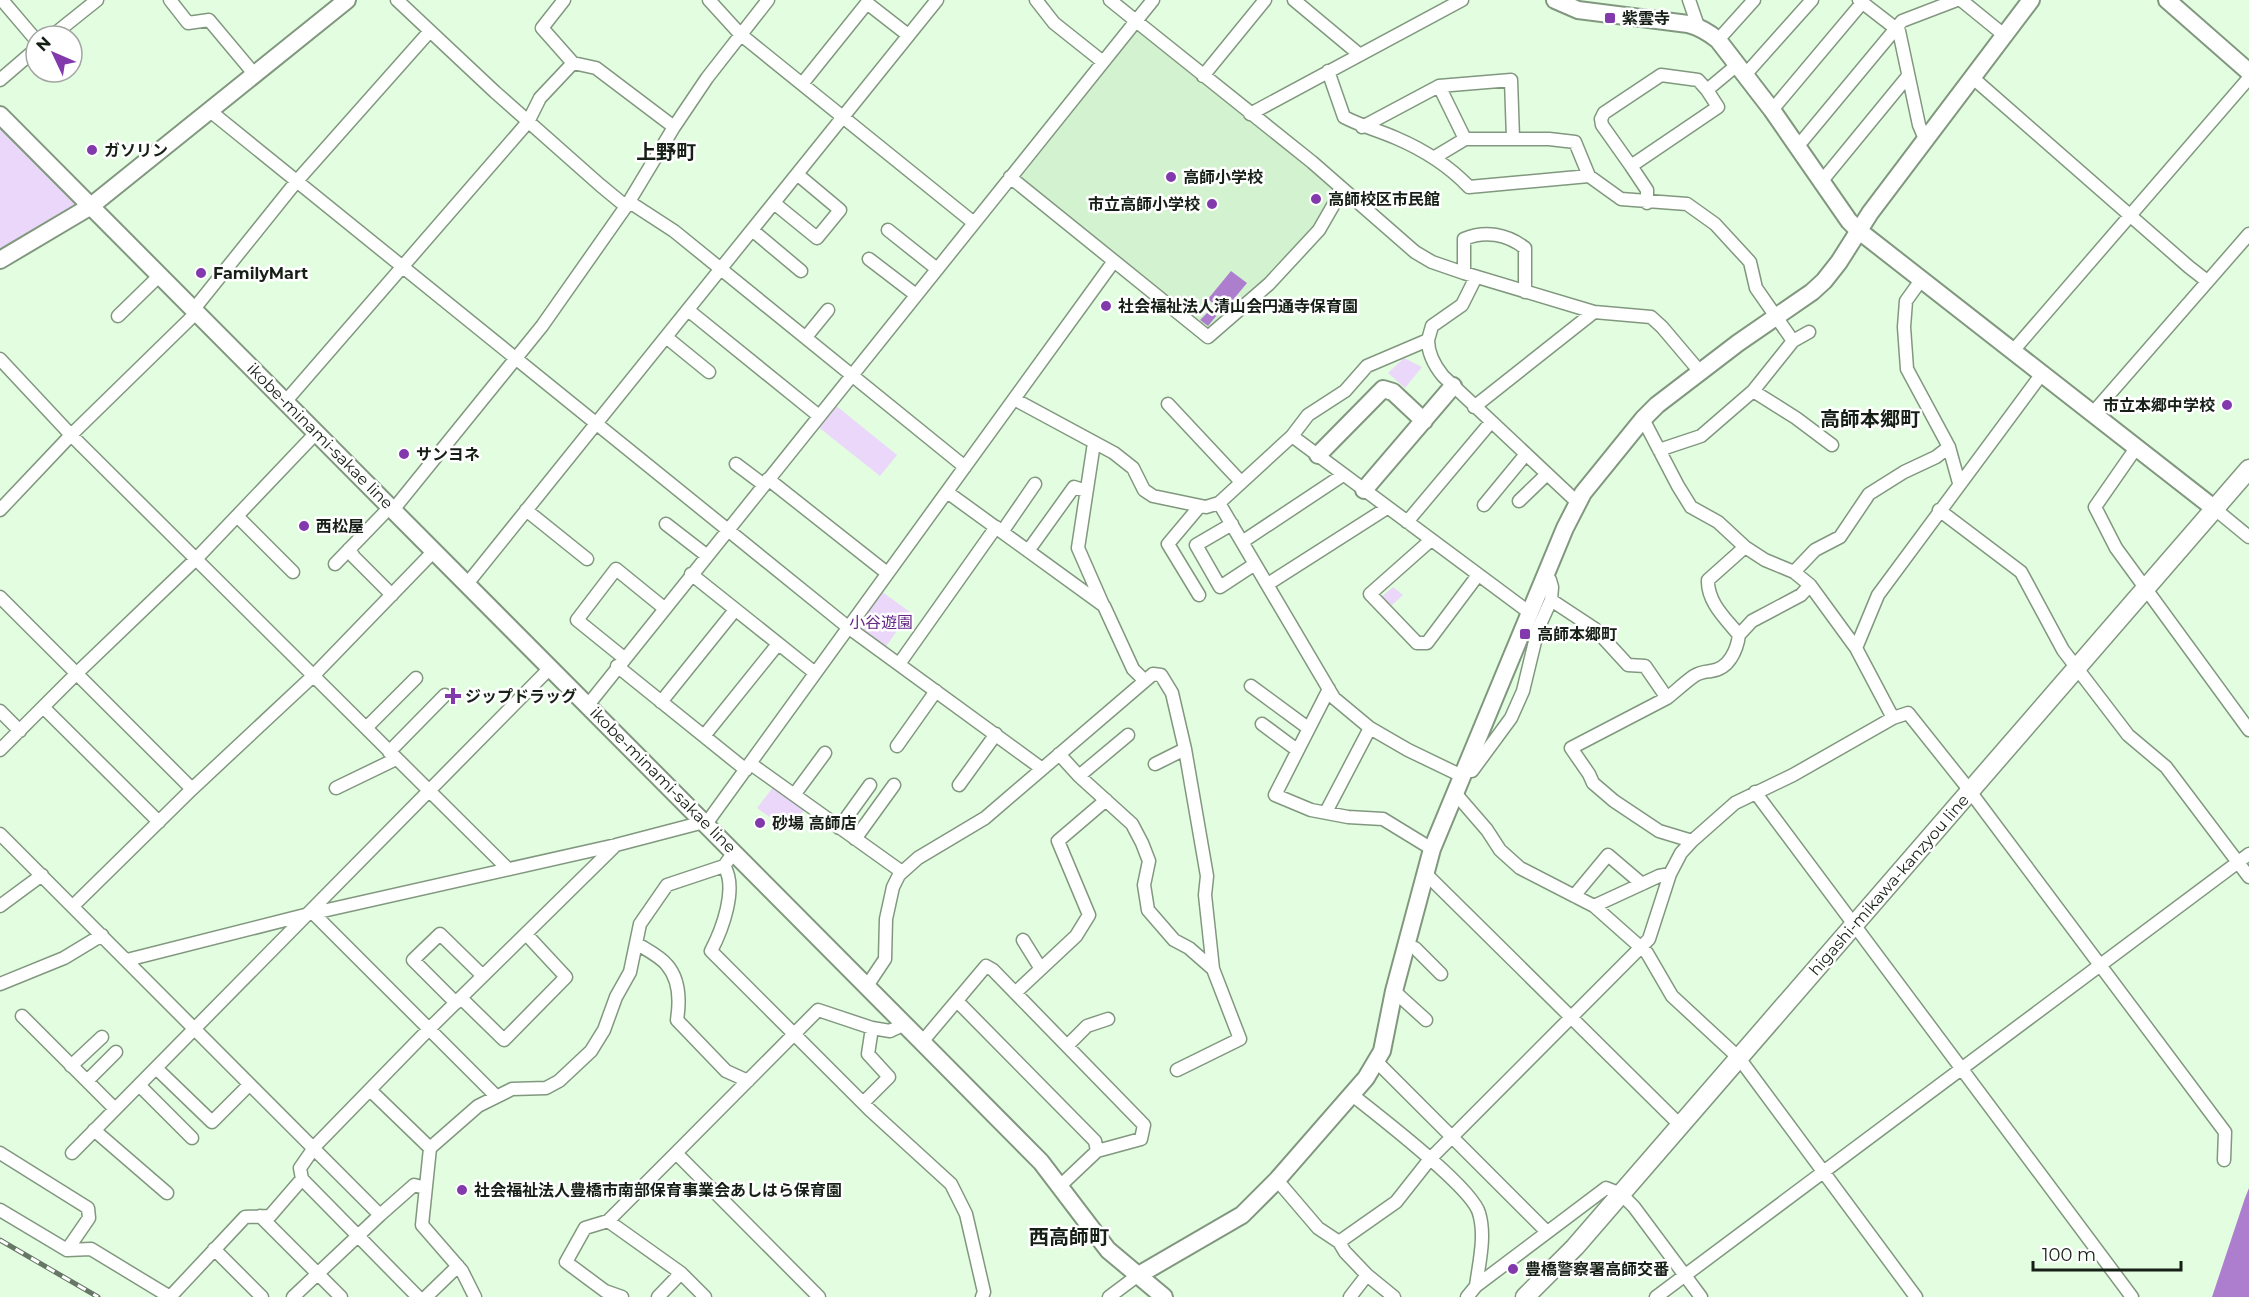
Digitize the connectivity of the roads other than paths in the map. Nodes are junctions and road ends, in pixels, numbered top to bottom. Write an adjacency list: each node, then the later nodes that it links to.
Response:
1 (2, 0): 28 (street)
2 (97, 0): 27 (street)
3 (170, 0): 43 (street)
4 (346, 0): 43 (street)
5 (398, 0): 31 (street)
6 (564, 0): 39 (street)
7 (709, 0): 32 (street)
8 (768, 0): 32 (street)
9 (937, 0): 33 (street)
10 (1036, 0): 38 (street)
11 (1110, 0): 26 (street)
12 (1153, 0): 26 (street)
13 (1265, 0): 44 (street)
14 (1294, 0): 36 (street)
15 (1462, 0): 36 (street)
16 (1555, 0): 29 (street)
17 (1689, 0): 29 (street)
18 (1737, 0): 25 (street)
19 (1754, 0): 25 (street)
20 (1812, 0): 40 (street)
21 (1959, 0): 30 (street); 34 (street)
22 (2031, 0): 34 (street)
23 (2168, 0): 42 (street)
24 (1861, 1): 30 (street); 52 (street)
25 (1743, 14): 35 (street)
26 (1136, 21): 38 (street); 44 (street)
27 (67, 24)
28 (24, 26)
29 (1698, 26): 35 (street)
30 (1896, 27): 45 (street); 63 (street)
31 (430, 31): 57 (street); 69 (street)
32 (740, 34): 49 (street); 58 (street)
33 (908, 35): 49 (street); 56 (street)
34 (2004, 35): 46 (street)
35 (1718, 40): 40 (street)
36 (1360, 55): 41 (street)
37 (24, 59): 48 (street)
38 (1103, 62): 68 (street)
39 (573, 63): 57 (street); 58 (street)
40 (1741, 70): 51 (street); 52 (street)
41 (1328, 71): 54 (street); 59 (street)
42 (2249, 72)
43 (255, 75): 53 (street)
44 (1203, 76): 54 (street)
45 (1908, 76): 62 (street); 70 (street)
46 (1973, 78): 62 (street); 76 (street)
47 (2249, 78): 76 (street)
48 (0, 80)
49 (802, 84): 56 (street)
50 (1439, 86): 59 (street); 60 (street); 61 (street)
51 (1707, 90): 65 (street); 65 (street)
52 (1772, 110): 63 (street)
53 (210, 111): 69 (street); 75 (street)
54 (1250, 114): 71 (street)
55 (0, 115): 75 (street, ikobe-minami-sakae line)
56 (843, 117): 66 (street); 77 (street)
57 (528, 122): 74 (street); 85 (street)
58 (674, 127): 74 (street)
59 (1362, 127): 64 (street)
60 (1513, 138): 61 (street); 67 (street)
61 (1465, 139): 64 (street)
62 (1925, 139): 80 (street)
63 (1796, 146): 70 (street)
64 (1435, 157): 67 (street)
65 (1631, 166): 73 (street)
66 (797, 174): 72 (street); 72 (street)
67 (1589, 176): 73 (street)
68 (1010, 177): 77 (street); 84 (street)
69 (296, 182): 85 (street); 98 (street)
70 (1821, 182): 80 (street)
71 (1342, 190): 84 (street); 89 (street)
72 (774, 203): 78 (street)
73 (1647, 203): 101 (street)
74 (627, 205): 86 (street); 109 (street)
75 (91, 206): 83 (street); 90 (street, ikobe-minami-sakae line)
76 (2130, 215): 93 (street); 107 (street)
77 (974, 224): 87 (street)
78 (752, 230): 86 (street); 88 (street)
79 (888, 230): 87 (street)
80 (1858, 230): 92 (street); 101 (street)
81 (2249, 234): 93 (street)
82 (869, 259): 95 (street)
83 (0, 260)
84 (1114, 261): 116 (street)
85 (401, 267): 109 (street); 117 (street)
86 (721, 269): 96 (street); 104 (street)
87 (937, 269): 95 (street)
88 (801, 271)
89 (1464, 273): 91 (street); 94 (street)
90 (160, 275): 98 (street, ikobe-minami-sakae line); 100 (street)
91 (1476, 277): 94 (street); 105 (street)
92 (1921, 280): 107 (street); 131 (street)
93 (2207, 281): 120 (street)
94 (1526, 292): 99 (street)
95 (916, 296): 112 (street)
96 (688, 310): 103 (street); 121 (street)
97 (828, 310): 104 (street)
98 (196, 311): 117 (street, ikobe-minami-sakae line); 127 (street)
99 (1594, 312): 111 (street); 119 (street)
100 (118, 316)
101 (1776, 317): 106 (street); 111 (street)
102 (1809, 332): 106 (street)
103 (666, 337): 110 (street); 125 (street)
104 (806, 337): 112 (street)
105 (1428, 340): 114 (street); 128 (street)
106 (1793, 341): 115 (street)
107 (2013, 352): 113 (street)
108 (0, 359): 127 (street)
109 (516, 359): 125 (street); 153 (street)
110 (709, 372)
111 (1701, 373): 122 (street)
112 (852, 375): 121 (street); 137 (street)
113 (2041, 375): 120 (street); 143 (street)
114 (1453, 386): 119 (street); 123 (street)
115 (1753, 391): 130 (street); 133 (street)
116 (1014, 399): 129 (street); 137 (street)
117 (285, 402): 126 (street, ikobe-minami-sakae line)
118 (1168, 404): 142 (street)
119 (1474, 407): 124 (street)
120 (2092, 414): 132 (street)
121 (819, 416): 141 (street)
122 (1644, 419): 133 (street); 149 (street)
123 (1424, 421): 135 (street); 145 (street)
124 (1491, 422): 134 (street); 160 (street)
125 (596, 423): 157 (street); 163 (street)
126 (316, 433): 153 (street, ikobe-minami-sakae line); 159 (street)
127 (71, 435): 156 (street); 173 (street)
128 (1292, 436): 135 (street); 142 (street)
129 (1094, 443): 146 (street); 152 (street)
130 (1832, 445)
131 (1949, 447): 143 (street); 178 (street)
132 (2136, 448): 155 (street); 186 (street)
133 (1659, 450): 168 (street)
134 (1526, 454): 139 (street); 151 (street)
135 (1318, 455): 140 (street)
136 (736, 464): 141 (street)
137 (965, 467): 147 (street)
138 (2249, 469): 155 (main road, higashi-mikawa-kanzyou line)
139 (1547, 474): 148 (street); 149 (street)
140 (1343, 475): 145 (street); 167 (street)
141 (766, 482): 163 (street); 179 (street)
142 (1241, 482): 150 (street)
143 (1959, 483): 158 (street)
144 (1035, 484): 164 (street)
145 (1364, 490): 154 (street)
146 (1086, 491): 170 (street); 191 (street)
147 (947, 492): 164 (street); 179 (street)
148 (1519, 501)
149 (1577, 502): 182 (street)
150 (1219, 503): 152 (street); 162 (street)
151 (1484, 505)
152 (1200, 506): 188 (street)
153 (392, 508): 169 (street); 171 (street, ikobe-minami-sakae line)
154 (1387, 508): 160 (street); 184 (street)
155 (2215, 509): 165 (street); 186 (main road, higashi-mikawa-kanzyou line)
156 (0, 510)
157 (526, 510): 174 (street); 183 (street)
158 (1939, 510): 198 (street); 202 (street)
159 (237, 516): 173 (street); 177 (street)
160 (1407, 522): 166 (street)
161 (666, 524): 172 (street)
162 (1232, 524): 167 (street); 176 (street)
163 (728, 529): 172 (street); 195 (street)
164 (999, 529): 170 (street); 200 (street)
165 (2249, 537)
166 (1431, 540): 181 (street); 181 (street)
167 (1242, 542): 176 (street)
168 (1745, 547): 178 (street); 196 (street)
169 (349, 549): 175 (street); 187 (street)
170 (1028, 550): 191 (street)
171 (434, 551): 183 (street, ikobe-minami-sakae line); 187 (street)
172 (706, 555): 180 (street)
173 (196, 559): 203 (street); 205 (street)
174 (587, 559)
175 (335, 564)
176 (1255, 564): 184 (street)
177 (293, 572)
178 (1794, 572): 185 (street)
179 (887, 573): 195 (street)
180 (691, 574): 192 (street); 193 (street)
181 (1478, 575): 194 (street)
182 (1544, 578): 190 (street); 194 (street)
183 (467, 584): 201 (street, ikobe-minami-sakae line)
184 (1268, 584): 209 (street)
185 (1810, 585): 196 (street); 198 (street)
186 (2145, 589): 202 (main road, higashi-mikawa-kanzyou line); 222 (street)
187 (392, 595): 205 (street)
188 (1199, 595)
189 (0, 597): 203 (street)
190 (1551, 600): 212 (street); 237 (street)
191 (1104, 606): 207 (street)
192 (664, 608): 199 (street); 199 (street)
193 (735, 610): 197 (street); 213 (street)
194 (1530, 613): 237 (street)
195 (849, 628): 200 (street); 204 (street)
196 (1739, 635): 212 (street)
197 (778, 644): 204 (street); 226 (street)
198 (1856, 648): 217 (street)
199 (620, 662): 213 (street); 214 (street)
200 (899, 664): 210 (street)
201 (551, 667): 214 (street, ikobe-minami-sakae line); 245 (street)
202 (2076, 669): 244 (main road, higashi-mikawa-kanzyou line); 261 (street)
203 (76, 674): 215 (street); 243 (street)
204 (816, 674): 235 (street)
205 (313, 676): 219 (street); 243 (street)
206 (416, 678): 219 (street)
207 (1144, 681): 228 (street); 232 (street)
208 (1251, 686): 220 (street)
209 (1329, 689): 220 (street); 221 (street)
210 (936, 691): 224 (street); 227 (street)
211 (445, 695): 233 (street)
212 (1667, 698): 256 (street)
213 (661, 702): 226 (street)
214 (588, 705): 252 (street, ikobe-minami-sakae line)
215 (42, 707): 223 (street); 251 (street)
216 (0, 711): 223 (street)
217 (1893, 718): 244 (street); 246 (street)
218 (1262, 724): 230 (street)
219 (366, 728): 233 (street)
220 (1308, 728): 230 (street)
221 (1370, 728): 237 (street); 250 (street)
222 (2249, 730)
223 (20, 731): 229 (street)
224 (996, 734): 236 (street); 241 (street)
225 (1128, 735): 238 (street)
226 (704, 736): 235 (street)
227 (897, 746)
228 (1185, 749): 234 (street); 284 (street)
229 (0, 750)
230 (1297, 750): 250 (street)
231 (825, 753): 248 (street)
232 (1059, 754): 236 (street); 238 (street)
233 (393, 755): 242 (street); 245 (street)
234 (1155, 764)
235 (748, 767): 248 (street); 252 (street)
236 (1041, 768): 263 (street)
237 (1463, 773): 247 (street)
238 (1079, 776): 249 (street)
239 (870, 785): 253 (street)
240 (894, 785): 255 (street)
241 (959, 785)
242 (336, 788)
243 (192, 789): 251 (street)
244 (1969, 791): 274 (main road, higashi-mikawa-kanzyou line); 282 (street)
245 (430, 792): 262 (street); 273 (street)
246 (1755, 792): 256 (street); 274 (street)
247 (1455, 794): 258 (street); 269 (street)
248 (794, 795): 253 (street)
249 (1106, 800): 283 (street); 284 (street)
250 (1326, 813): 258 (street)
251 (159, 822): 271 (street)
252 (705, 823): 257 (street); 260 (street, ikobe-minami-sakae line)
253 (839, 828): 255 (street)
254 (0, 834): 266 (street)
255 (855, 839): 263 (street)
256 (1692, 841): 265 (street)
257 (616, 845): 262 (street); 276 (street)
258 (1432, 849): 264 (street)
259 (2249, 854): 261 (street)
260 (729, 859): 278 (street); 288 (street, ikobe-minami-sakae line); 301 (street)
261 (2238, 862): 267 (street); 282 (street)
262 (508, 869): 273 (street)
263 (902, 872): 288 (street)
264 (1424, 872): 279 (street); 294 (street)
265 (1671, 874): 268 (street); 280 (street)
266 (42, 875): 270 (street); 271 (street)
267 (2249, 877)
268 (1642, 884): 269 (street); 272 (street)
269 (1574, 896): 272 (street)
270 (0, 906)
271 (73, 906): 275 (street)
272 (1594, 906): 280 (street)
273 (309, 914): 281 (street); 298 (street); 300 (street)
274 (1854, 926): 306 (main road, higashi-mikawa-kanzyou line); 310 (street)
275 (102, 934): 281 (street); 287 (street)
276 (526, 934): 286 (street); 291 (street)
277 (1023, 940): 283 (street)
278 (636, 943): 313 (street); 318 (street)
279 (1406, 946): 285 (street); 289 (street)
280 (1640, 949): 294 (street); 306 (street)
281 (127, 960): 300 (street)
282 (2100, 965): 310 (street); 332 (street)
283 (1041, 969): 290 (street)
284 (1213, 969): 311 (street)
285 (1441, 974)
286 (483, 976): 291 (street); 291 (street)
287 (0, 984)
288 (867, 986): 297 (street, ikobe-minami-sakae line)
289 (1394, 991): 296 (street); 307 (street)
290 (1015, 993): 292 (street); 304 (street)
291 (459, 1000): 298 (street)
292 (957, 1001): 303 (street); 327 (street)
293 (22, 1016): 308 (street)
294 (1572, 1018): 321 (street); 323 (street)
295 (1108, 1019): 304 (street)
296 (1426, 1020)
297 (905, 1024): 299 (street); 303 (street, ikobe-minami-sakae line)
298 (430, 1028): 316 (street); 318 (street)
299 (872, 1028): 301 (street); 319 (street)
300 (194, 1030): 309 (street); 315 (street)
301 (795, 1035): 313 (street); 319 (street)
302 (102, 1037): 308 (street)
303 (922, 1041): 336 (street, ikobe-minami-sakae line)
304 (1067, 1047): 327 (street)
305 (116, 1052): 312 (street)
306 (1739, 1058): 321 (main road, higashi-mikawa-kanzyou line); 333 (street)
307 (1377, 1062): 317 (street); 323 (street)
308 (71, 1066): 312 (street)
309 (156, 1068): 314 (street); 315 (street)
310 (1962, 1069): 333 (street); 377 (street)
311 (1177, 1070)
312 (87, 1081): 320 (street)
313 (748, 1081): 330 (street)
314 (139, 1085): 320 (street); 324 (street)
315 (249, 1085): 326 (street)
316 (370, 1090): 325 (street); 326 (street)
317 (1351, 1094): 331 (street); 335 (street)
318 (496, 1096): 325 (street)
319 (862, 1103): 368 (street)
320 (115, 1109): 322 (street)
321 (1680, 1126): 339 (main road, higashi-mikawa-kanzyou line)
322 (94, 1130): 328 (street); 338 (street)
323 (1453, 1137): 331 (street); 344 (street)
324 (192, 1138)
325 (430, 1148): 337 (street)
326 (314, 1149): 334 (street); 341 (street)
327 (1097, 1151): 336 (street)
328 (72, 1152)
329 (0, 1153): 348 (street)
330 (676, 1153): 343 (street); 367 (street)
331 (1430, 1159): 346 (street); 355 (street)
332 (2224, 1160)
333 (1823, 1173): 353 (street); 376 (street)
334 (302, 1179): 342 (street); 345 (street)
335 (1277, 1180): 346 (street); 354 (street)
336 (1060, 1186): 354 (street, ikobe-minami-sakae line)
337 (425, 1188): 341 (street); 349 (street)
338 (167, 1193)
339 (1621, 1194): 344 (street); 353 (street); 373 (main road, higashi-mikawa-kanzyou line)
340 (0, 1210): 348 (street)
341 (380, 1215): 345 (street)
342 (260, 1216): 347 (street); 351 (street)
343 (608, 1221): 350 (street); 364 (street)
344 (1547, 1232): 355 (street)
345 (358, 1236): 351 (street); 361 (street)
346 (1339, 1242): 352 (street)
347 (214, 1249): 357 (street); 358 (street)
348 (67, 1250): 357 (street)
349 (458, 1266): 362 (street); 363 (street)
350 (681, 1273): 365 (street); 366 (street)
351 (318, 1274): 359 (street); 360 (street)
352 (1367, 1275): 370 (street); 371 (street)
353 (1684, 1275): 374 (street); 375 (street)
354 (1137, 1276): 356 (street); 369 (street)
355 (1476, 1286): 372 (street)
356 (1161, 1296)
357 (170, 1297)
358 (262, 1297)
359 (293, 1297)
360 (341, 1297)
361 (418, 1297)
362 (426, 1297)
363 (475, 1297)
364 (622, 1297)
365 (658, 1297)
366 (705, 1297)
367 (819, 1297)
368 (982, 1297)
369 (1109, 1297)
370 (1350, 1297)
371 (1394, 1297)
372 (1467, 1297)
373 (1525, 1297)
374 (1656, 1297)
375 (1701, 1297)
376 (1916, 1297)
377 (2132, 1297)

